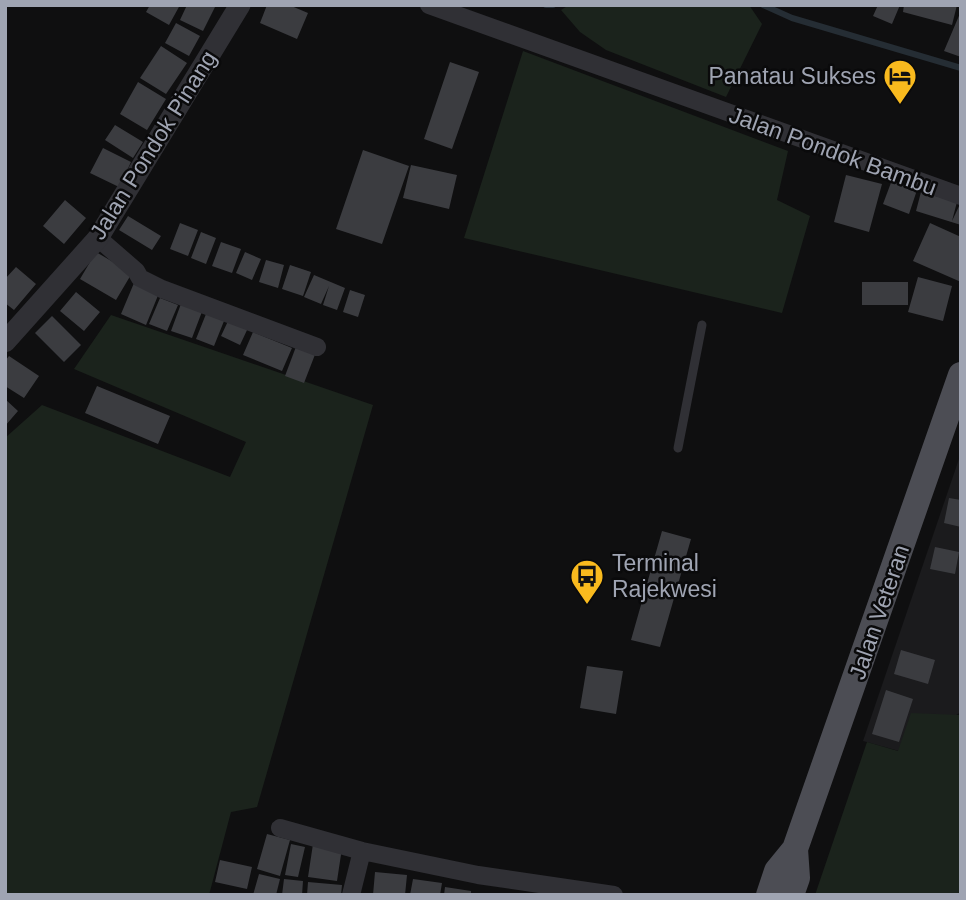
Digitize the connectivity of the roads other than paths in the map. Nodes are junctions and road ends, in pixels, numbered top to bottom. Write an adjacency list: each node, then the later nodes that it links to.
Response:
1 (240, 5): 4 (street, Jalan Pondok Pinang)
2 (429, 5): 3 (street, Jalan Pondok Bambu)
3 (961, 196)
4 (98, 238): 6 (street, Jalan Pondok Pinang); 7 (street)
5 (702, 325): 9 (lane)
6 (5, 342)
7 (317, 346)
8 (961, 375): 11 (main road, Jalan Veteran)
9 (678, 448)
10 (281, 828): 12 (street)
11 (795, 849): 15 (main road, Jalan Veteran); 16 (main road, Jalan Veteran)
12 (362, 851): 13 (street); 14 (street)
13 (351, 895)
14 (614, 895)
15 (769, 895)
16 (791, 895)

